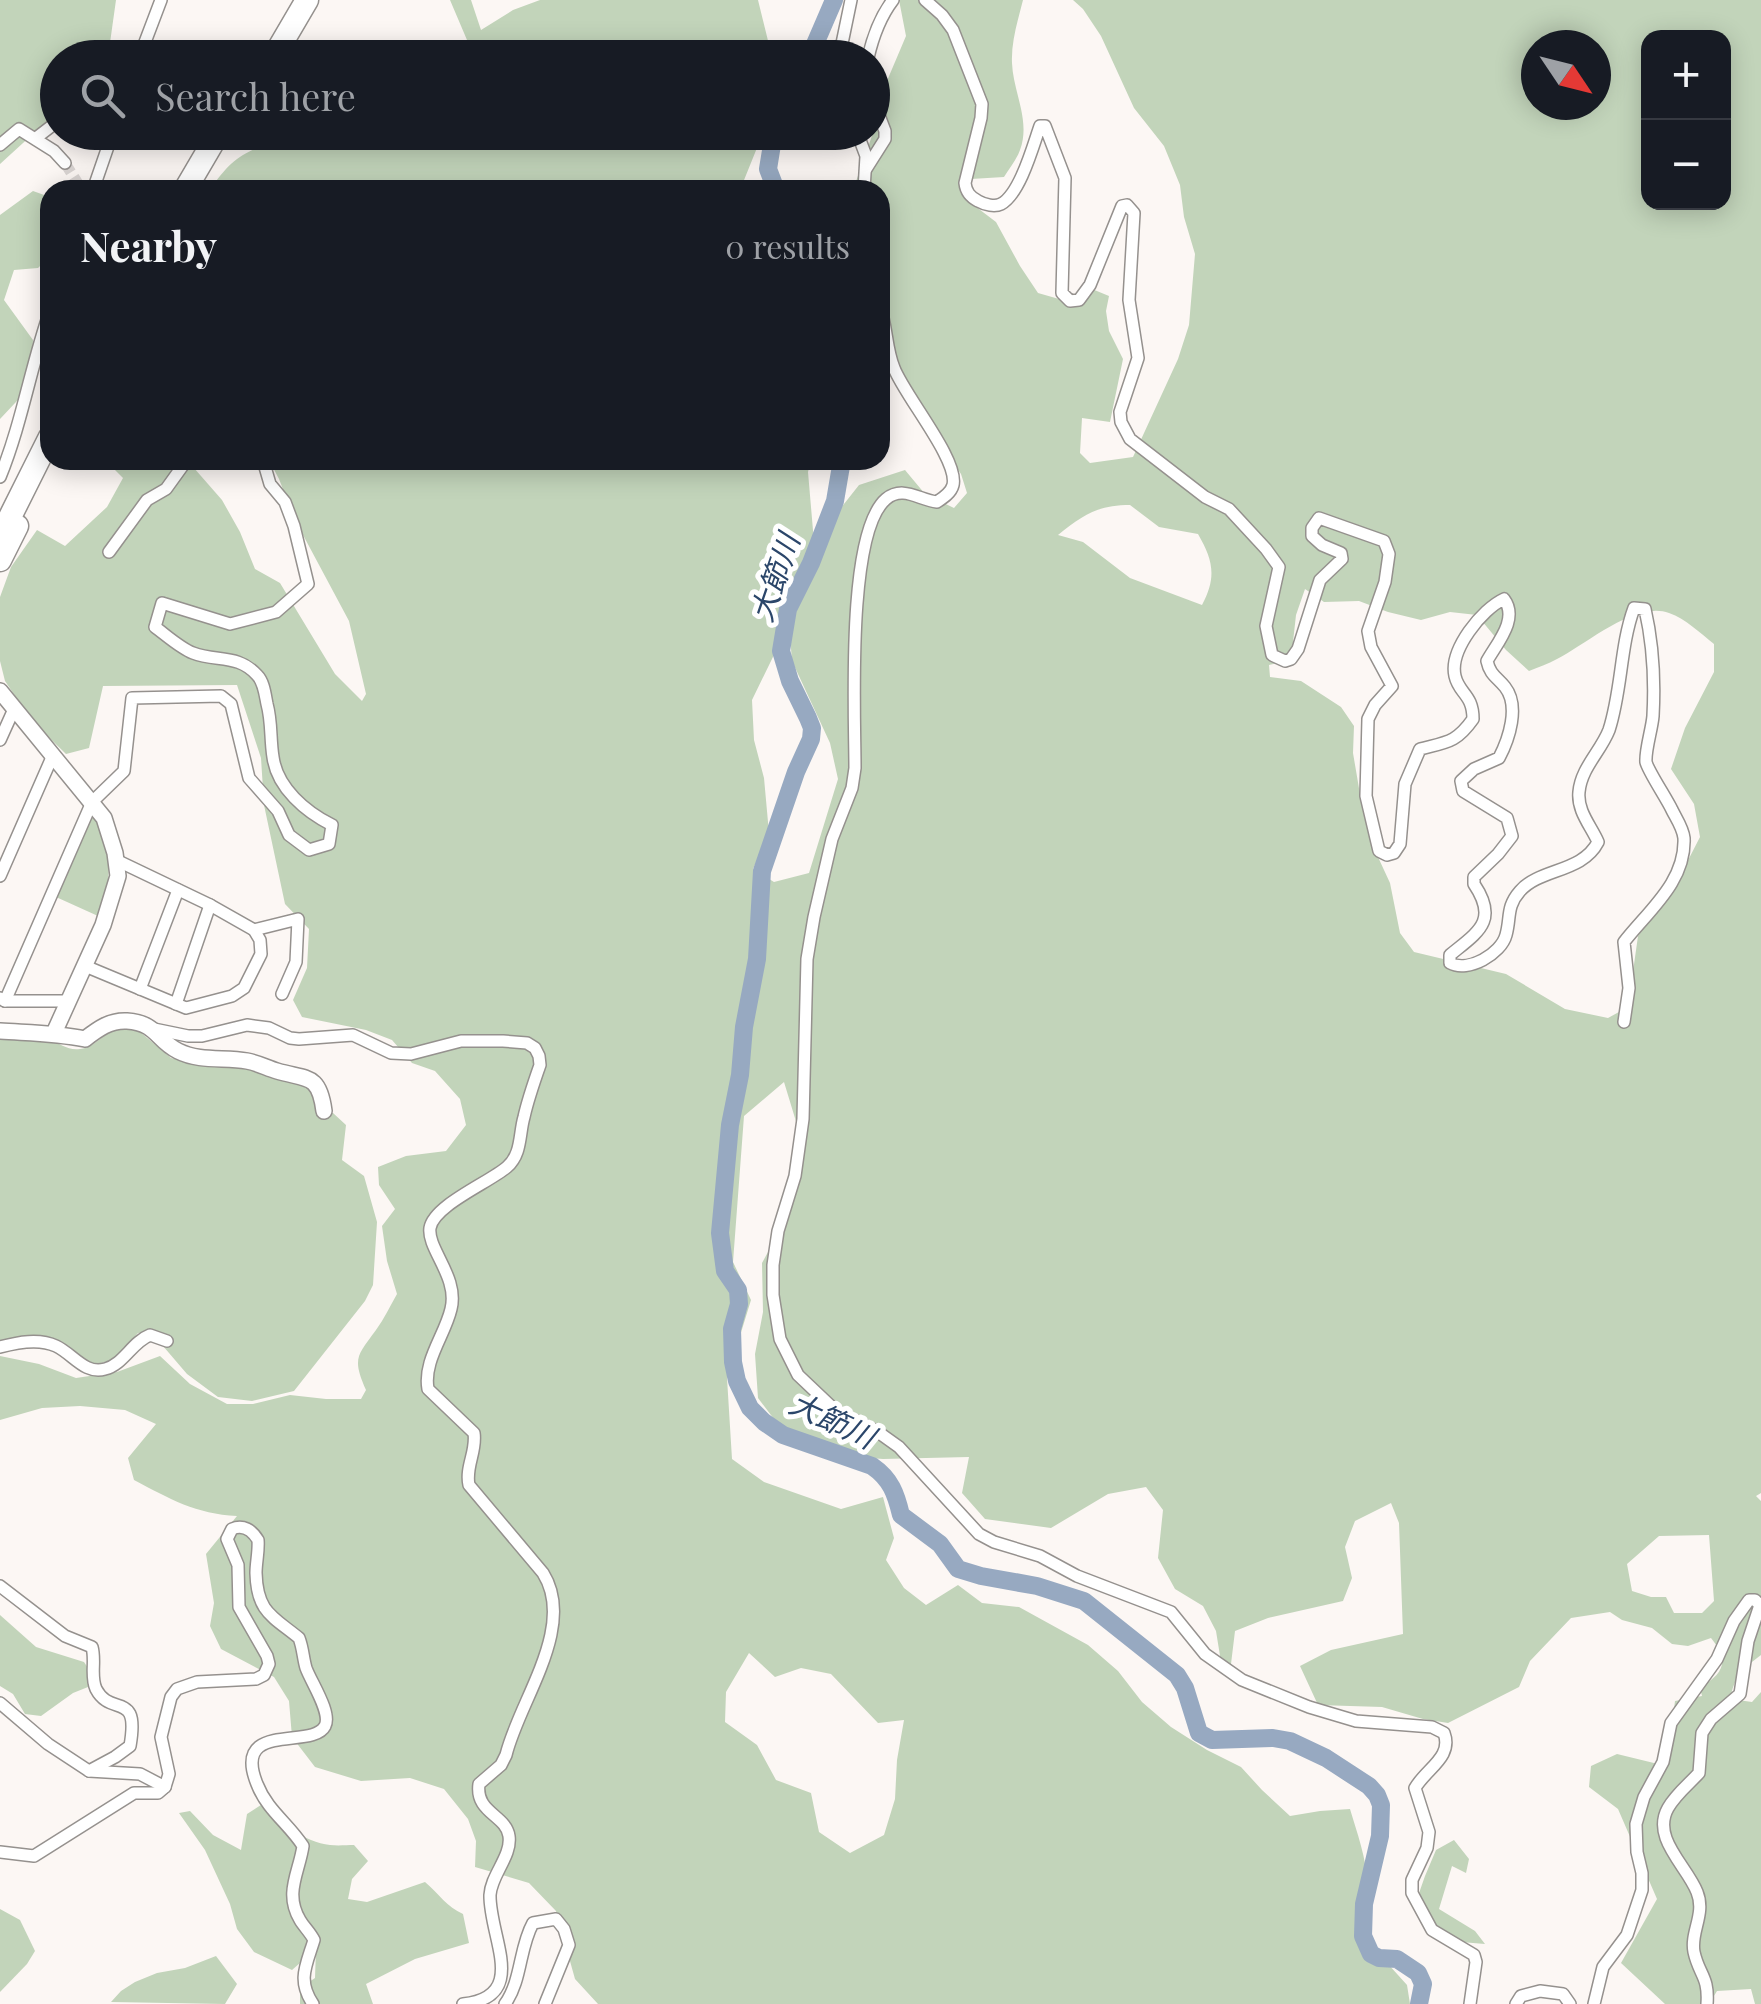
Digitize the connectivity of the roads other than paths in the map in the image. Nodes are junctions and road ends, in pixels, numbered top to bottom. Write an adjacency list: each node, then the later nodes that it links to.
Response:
1 (161, 0): 7 (street)
2 (298, 0): 8 (highway)
3 (308, 0): 9 (highway)
4 (851, 0): 10 (street)
5 (893, 0): 11 (street)
6 (925, 0): 54 (street)
7 (146, 40)
8 (275, 40)
9 (284, 40)
10 (842, 40)
11 (872, 40)
12 (40, 135): 13 (street)
13 (36, 138): 14 (street); 15 (street)
14 (40, 141)
15 (0, 146)
16 (54, 150): 22 (street)
17 (106, 150): 24 (street)
18 (208, 150): 25 (highway)
19 (217, 150): 26 (highway)
20 (864, 150): 23 (street)
21 (878, 150): 23 (street)
22 (65, 163)
23 (866, 170): 27 (street)
24 (96, 180)
25 (191, 180)
26 (200, 180)
27 (865, 180)
28 (40, 340): 34 (street)
29 (890, 354): 70 (street)
30 (40, 457): 35 (highway)
31 (45, 470): 37 (highway)
32 (180, 470): 36 (street)
33 (266, 470): 42 (street)
34 (0, 477)
35 (0, 537)
36 (109, 552)
37 (0, 560)
38 (0, 691): 39 (street)
39 (14, 709): 40 (street); 41 (street)
40 (0, 740)
41 (53, 755): 42 (street); 44 (street)
42 (92, 802): 43 (street); 51 (street)
43 (116, 860): 45 (street); 48 (street)
44 (0, 876)
45 (178, 890): 46 (street); 49 (street)
46 (210, 904): 47 (street); 53 (street)
47 (254, 930): 50 (street); 53 (street)
48 (85, 966): 49 (street); 52 (street)
49 (140, 989): 53 (street)
50 (282, 994)
51 (3, 1000): 52 (street)
52 (69, 1001): 57 (street)
53 (176, 1004)
54 (1624, 1022)
55 (154, 1029): 57 (street); 58 (street); 67 (street)
56 (0, 1031): 57 (street)
57 (54, 1033)
58 (324, 1111)
59 (167, 1341): 60 (street)
60 (0, 1347)
61 (0, 1586): 63 (street)
62 (0, 1703): 63 (street)
63 (88, 1770): 64 (street)
64 (165, 1787): 65 (street); 66 (street)
65 (0, 1852)
66 (313, 2004)
67 (462, 2004)
68 (505, 2004): 69 (street)
69 (545, 2004)
70 (1470, 2004)
71 (1516, 2004): 72 (street)
72 (1570, 2004)
73 (1594, 2004): 74 (street)
74 (1707, 2004)

